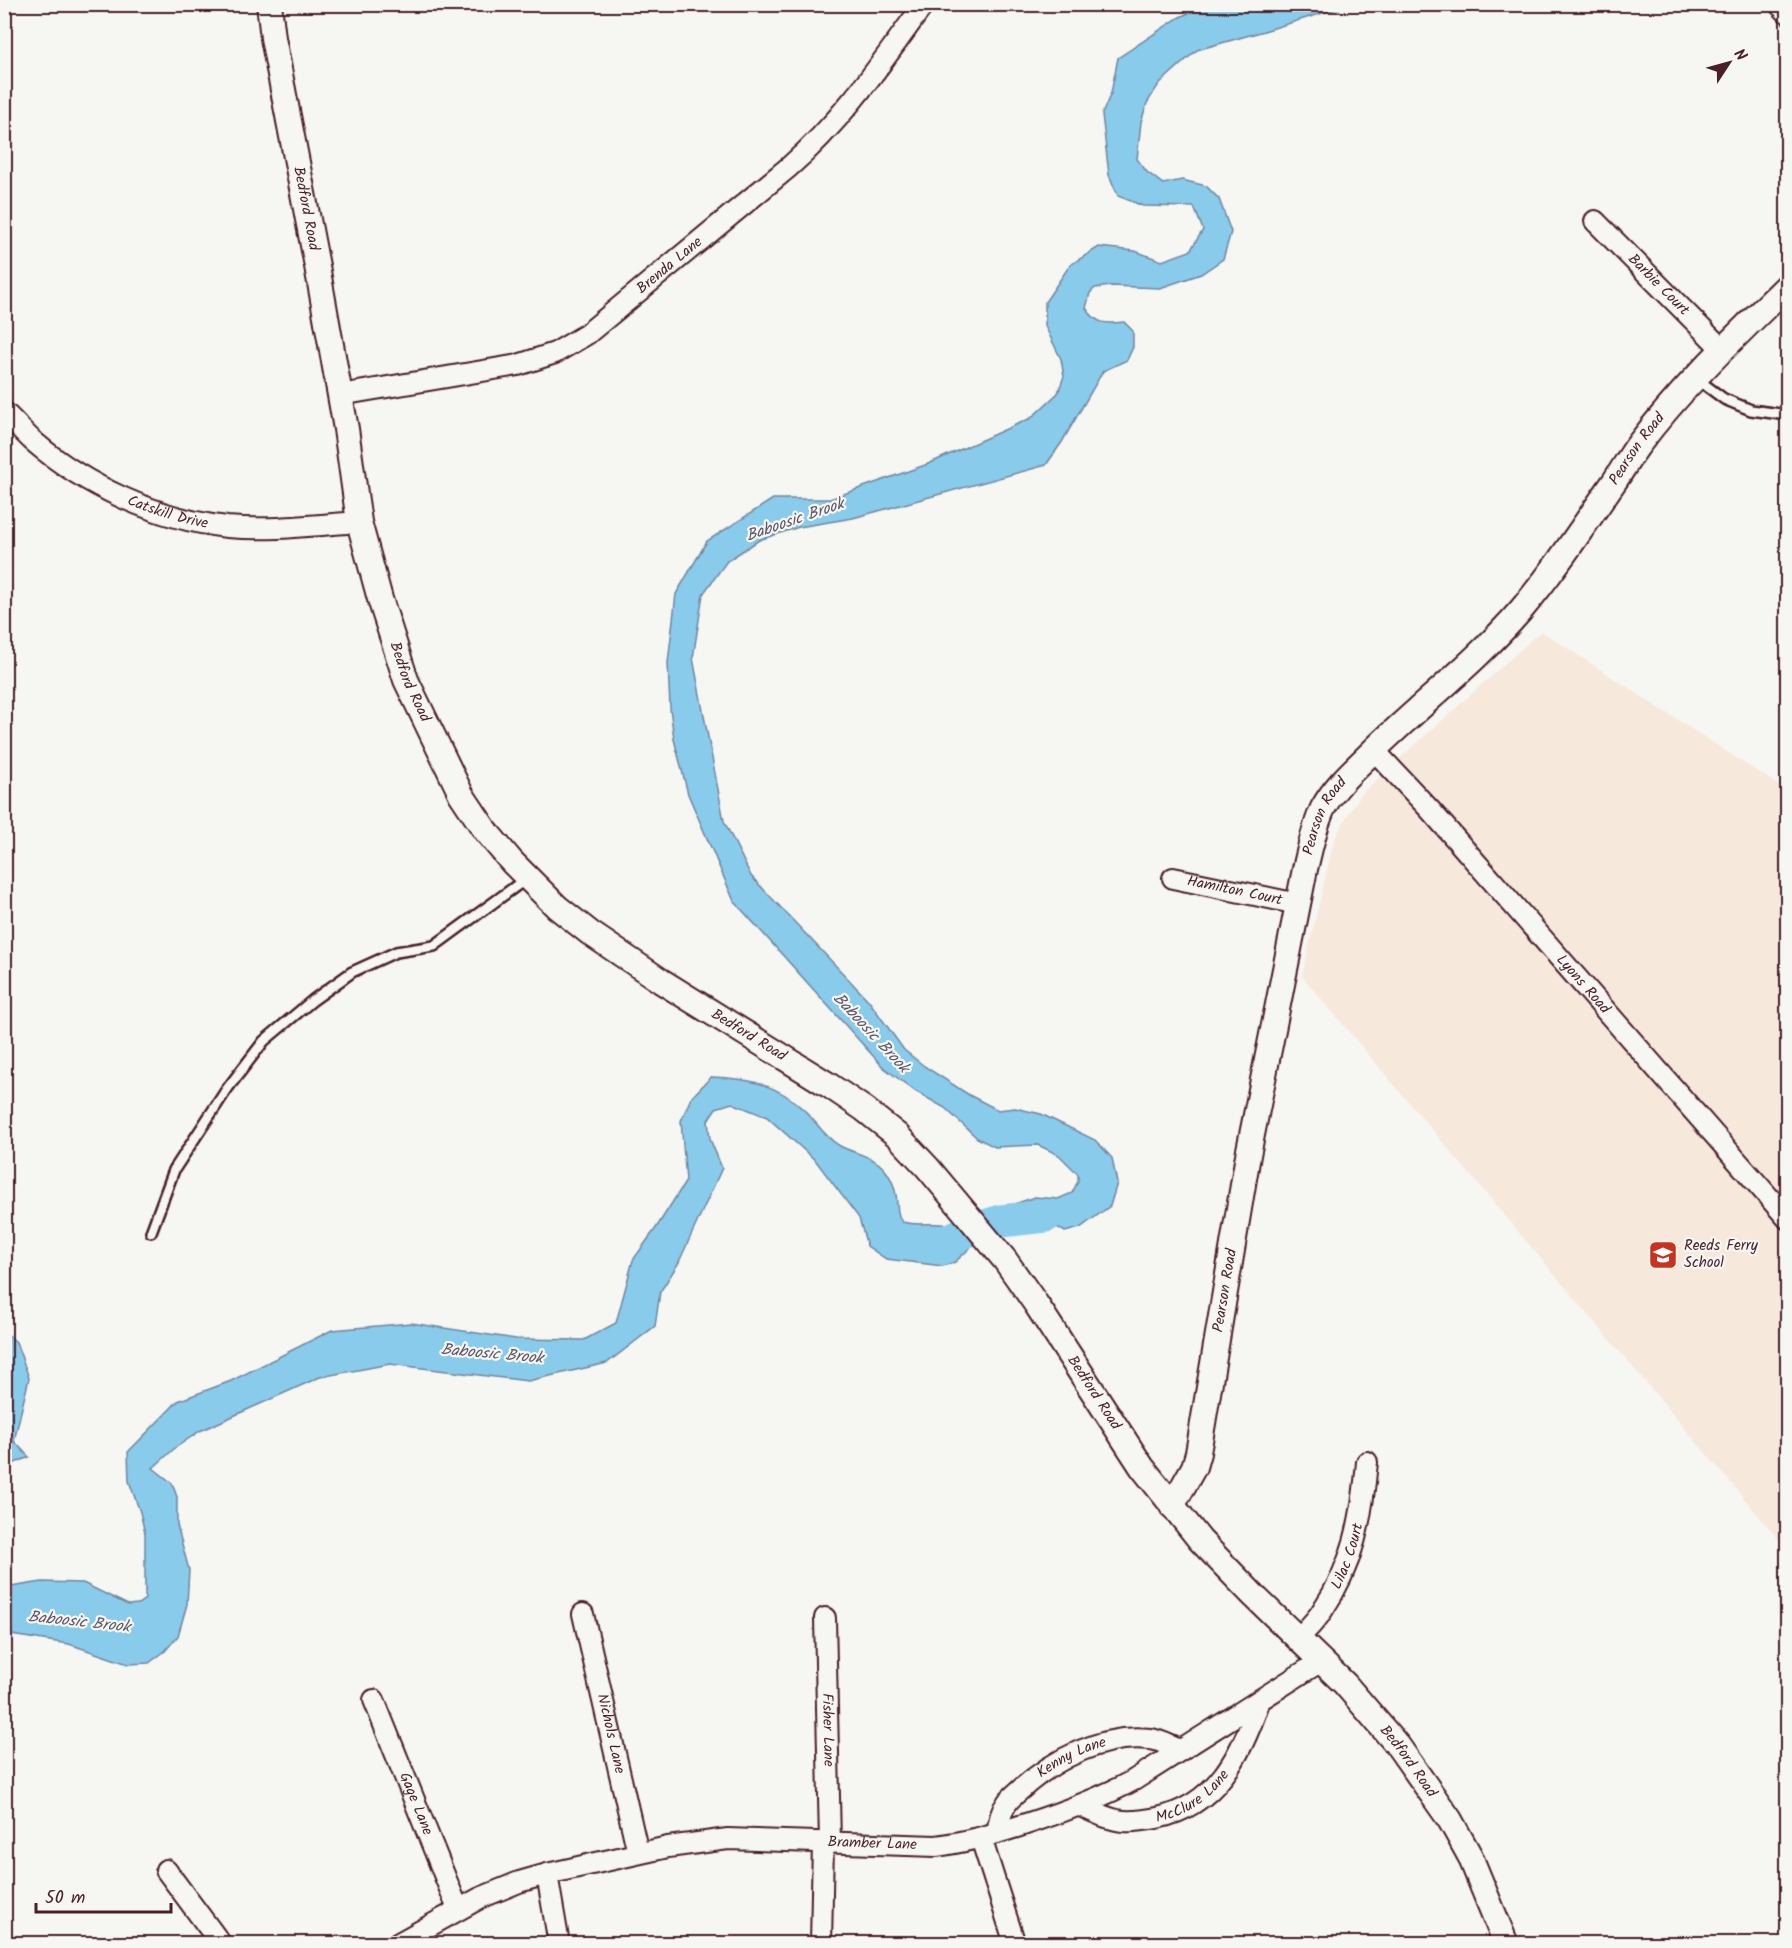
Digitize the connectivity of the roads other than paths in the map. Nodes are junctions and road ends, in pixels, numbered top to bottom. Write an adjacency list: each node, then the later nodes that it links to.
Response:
1 (269, 4): 9 (street, Bedford Road)
2 (924, 4): 9 (street, Brenda Lane)
3 (1779, 4): 4 (street)
4 (1788, 13)
5 (1595, 220): 7 (street, Barbie Court)
6 (1788, 285): 7 (street, Pearson Road)
7 (1722, 350): 8 (street, Pearson Road)
8 (1695, 377): 11 (lane); 13 (street, Pearson Road)
9 (340, 394): 12 (street, Bedford Road)
10 (4, 412): 12 (street, Catskill Drive)
11 (1788, 415)
12 (359, 522): 14 (street, Bedford Road)
13 (1374, 750): 16 (street, Pearson Road); 17 (street, Lyons Road)
14 (527, 878): 18 (lane); 20 (street, Bedford Road)
15 (1173, 878): 16 (street, Hamilton Court)
16 (1298, 904): 20 (street, Pearson Road)
17 (1788, 1220)
18 (151, 1232)
19 (1367, 1462): 23 (street, Lilac Court)
20 (1172, 1506): 23 (street, Bedford Road)
21 (583, 1614): 31 (street, Nichols Lane)
22 (825, 1618): 30 (street, Fisher Lane)
23 (1298, 1639): 24 (street, Bedford Road)
24 (1321, 1661): 26 (street, Bramber Lane); 40 (street, Bedford Road)
25 (374, 1700): 34 (street, Gage Lane)
26 (1259, 1702): 27 (street, Bramber Lane); 28 (street, McClure Lane)
27 (1180, 1750): 28 (street, Bramber Lane); 29 (street, Kenny Lane)
28 (1080, 1806): 29 (street, Bramber Lane)
29 (989, 1836): 30 (street, Bramber Lane); 39 (street)
30 (826, 1842): 31 (street, Bramber Lane); 38 (street, Fisher Lane)
31 (638, 1853): 33 (street, Bramber Lane)
32 (166, 1870): 35 (street)
33 (547, 1874): 34 (street, Bramber Lane); 37 (street)
34 (458, 1910): 36 (street, Bramber Lane)
35 (220, 1944)
36 (397, 1944)
37 (559, 1944)
38 (820, 1944)
39 (1015, 1944)
40 (1506, 1944)

